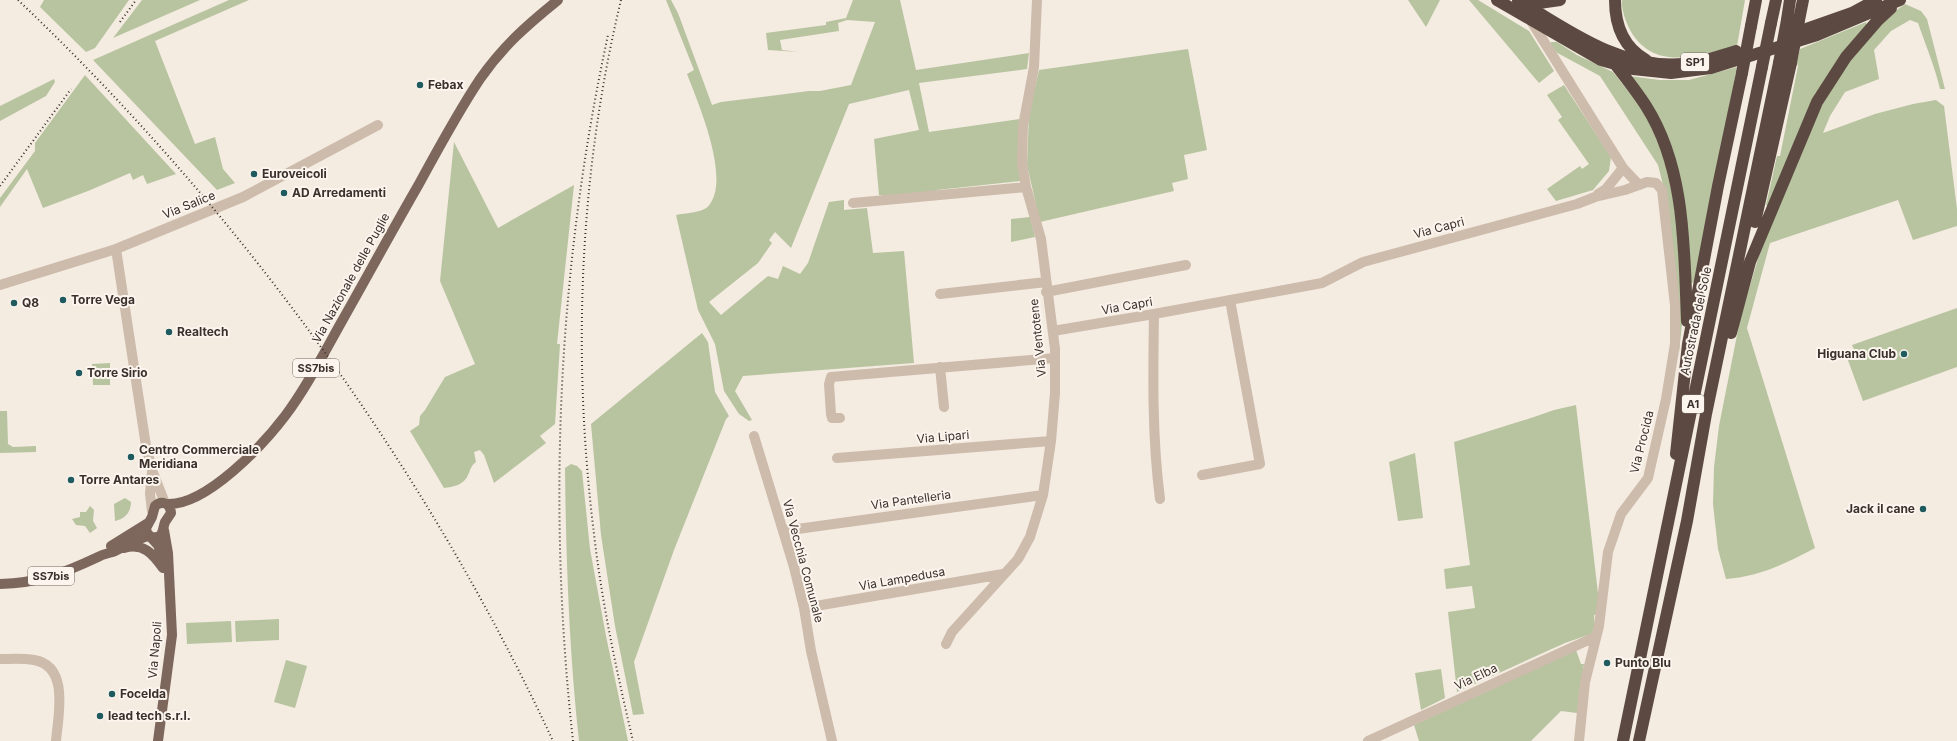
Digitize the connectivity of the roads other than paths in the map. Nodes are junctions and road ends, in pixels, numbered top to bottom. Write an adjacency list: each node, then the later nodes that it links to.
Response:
1 (558, 0): 44 (main road, Via Nazionale delle Puglie / SS7bis)
2 (1037, 0): 21 (street, Via Ventotene)
3 (1497, 0): 14 (highway, SP1)
4 (1518, 0): 15 (highway, SP1)
5 (1528, 0): 6 (highway)
6 (1560, 0)
7 (1615, 0): 15 (highway)
8 (1756, 0): 32 (highway, bridge)
9 (1776, 0): 48 (highway, Autostrada del Sole / A1, bridge)
10 (1790, 0): 16 (highway, bridge)
11 (1804, 0): 16 (highway, bridge)
12 (1900, 0): 17 (highway, SP1); 35 (highway)
13 (1872, 2): 15 (highway, SP1)
14 (1531, 21): 17 (highway, SP1); 19 (street)
15 (1652, 63)
16 (1785, 63): 35 (highway, A1)
17 (1615, 64): 32 (highway)
18 (378, 125): 24 (street, Via Salice)
19 (1622, 168): 20 (street); 22 (street)
20 (1639, 185): 22 (street, Via Capri); 61 (street, Via Procida)
21 (1026, 187): 23 (street); 27 (street, Via Ventotene)
22 (1595, 196): 29 (street, Via Capri)
23 (853, 203)
24 (116, 249): 26 (street, Via Salice); 41 (street)
25 (1186, 265): 27 (street)
26 (0, 285)
27 (1046, 287): 28 (street); 31 (street, Via Ventotene)
28 (940, 294)
29 (1230, 300): 30 (street, Via Capri); 42 (street)
30 (1154, 314): 31 (street, Via Capri); 45 (street)
31 (1053, 331): 33 (street, Via Ventotene)
32 (1688, 344): 48 (highway)
33 (1055, 358): 34 (street); 39 (street, Via Ventotene)
34 (940, 368): 36 (street); 37 (street)
35 (1714, 375): 70 (highway, A1)
36 (944, 407)
37 (840, 418)
38 (754, 436): 52 (street, Via Vecchia Comunale)
39 (1051, 441): 40 (street, Via Lipari); 43 (street, Via Ventotene)
40 (837, 458)
41 (152, 470): 46 (street); 47 (street)
42 (1202, 475)
43 (1042, 494): 52 (street, Via Pantelleria); 57 (street, Via Ventotene)
44 (194, 498): 46 (main road, Via Nazionale delle Puglie / SS7bis); 49 (main road, Via Nazionale delle Puglie / SS7bis)
45 (1160, 499)
46 (166, 504): 47 (main road); 49 (main road)
47 (152, 511): 50 (main road)
48 (1670, 515): 69 (highway, Autostrada del Sole / A1)
49 (168, 518): 51 (main road)
50 (148, 523): 53 (main road); 55 (main road, SS7bis)
51 (164, 530): 53 (main road); 59 (main road, Via Napoli)
52 (783, 531): 60 (street, Via Vecchia Comunale)
53 (151, 536): 54 (main road, SS7bis); 56 (main road, Via Napoli)
54 (115, 551): 55 (main road, SS7bis); 56 (main road)
55 (99, 556): 58 (main road, SS7bis)
56 (166, 572): 59 (main road, Via Napoli)
57 (1003, 574): 60 (street, Via Lampedusa); 62 (street, Via Ventotene)
58 (0, 584)
59 (169, 584): 65 (main road, Via Napoli)
60 (804, 608): 66 (street, Via Vecchia Comunale)
61 (1595, 637): 67 (street, Via Elba); 68 (street, Via Procida)
62 (946, 644)
63 (0, 659): 64 (street)
64 (56, 741)
65 (158, 741)
66 (832, 741)
67 (1368, 741)
68 (1579, 741)
69 (1623, 741)
70 (1639, 741)

